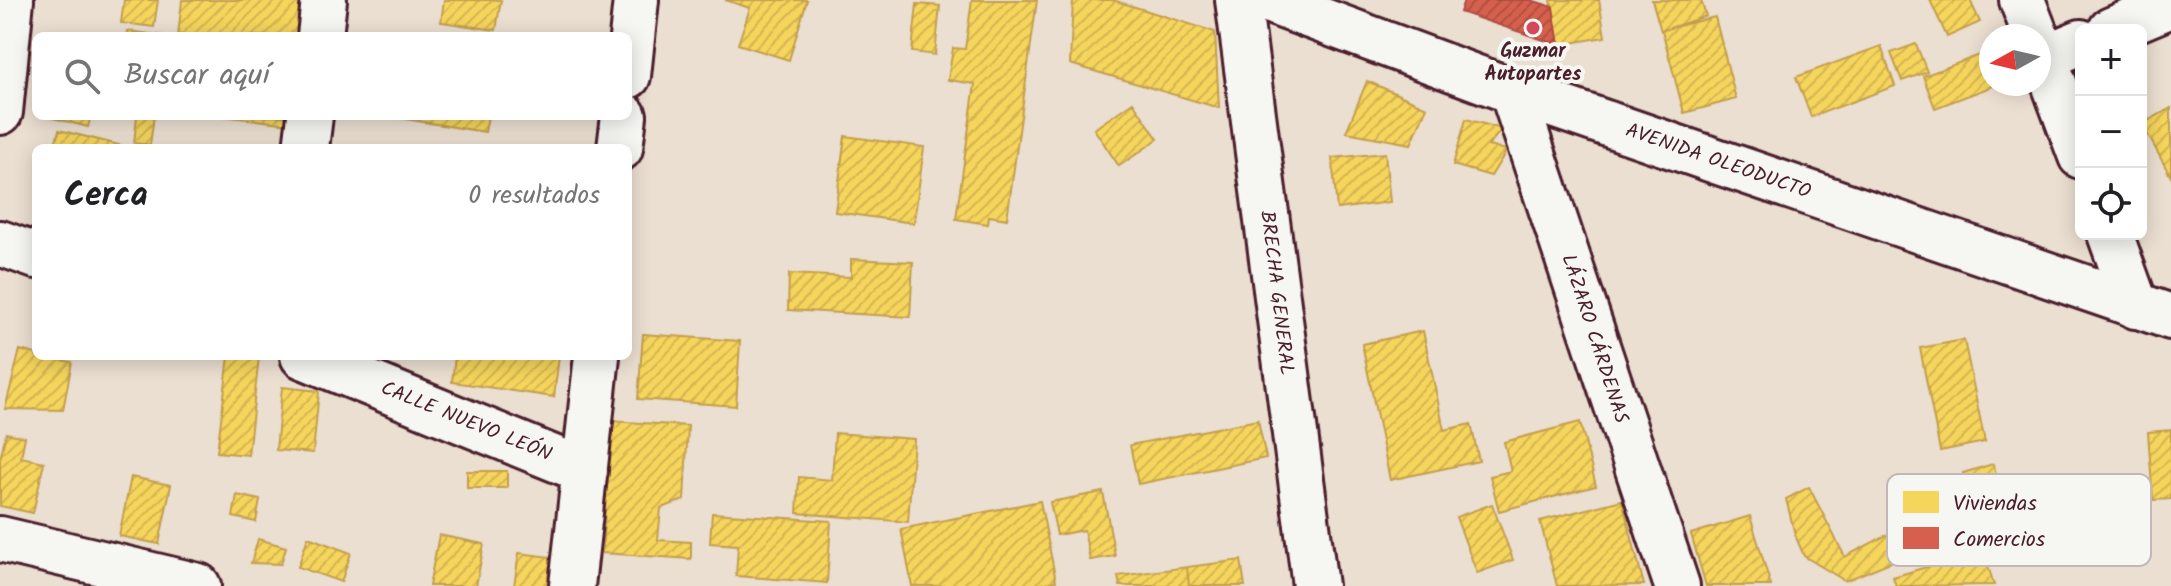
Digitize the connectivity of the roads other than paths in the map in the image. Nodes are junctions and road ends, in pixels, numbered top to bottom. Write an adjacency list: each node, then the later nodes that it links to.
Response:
1 (11, 0): 14 (street)
2 (324, 0): 10 (street)
3 (636, 0): 11 (street)
4 (1238, 0): 30 (street, BRECHA GENERAL)
5 (1267, 0): 13 (street, AVENIDA OLEODUCTO)
6 (2022, 0): 8 (street)
7 (2171, 5): 9 (street)
8 (2037, 24)
9 (2125, 24)
10 (320, 32)
11 (632, 38)
12 (2051, 48): 17 (street)
13 (1512, 91): 23 (street, AVENIDA OLEODUCTO); 31 (street, LÁZARO CÁRDENAS)
14 (0, 112)
15 (310, 120): 18 (street)
16 (624, 120): 19 (street)
17 (2075, 134)
18 (306, 144)
19 (620, 144)
20 (2113, 240): 23 (street)
21 (0, 243): 22 (street)
22 (32, 255)
23 (2154, 311)
24 (313, 360): 26 (street, CALLE NUEVO LEÓN)
25 (597, 360): 26 (street)
26 (585, 471): 29 (street)
27 (0, 539): 28 (street)
28 (198, 586)
29 (572, 586)
30 (1315, 586)
31 (1677, 586)

